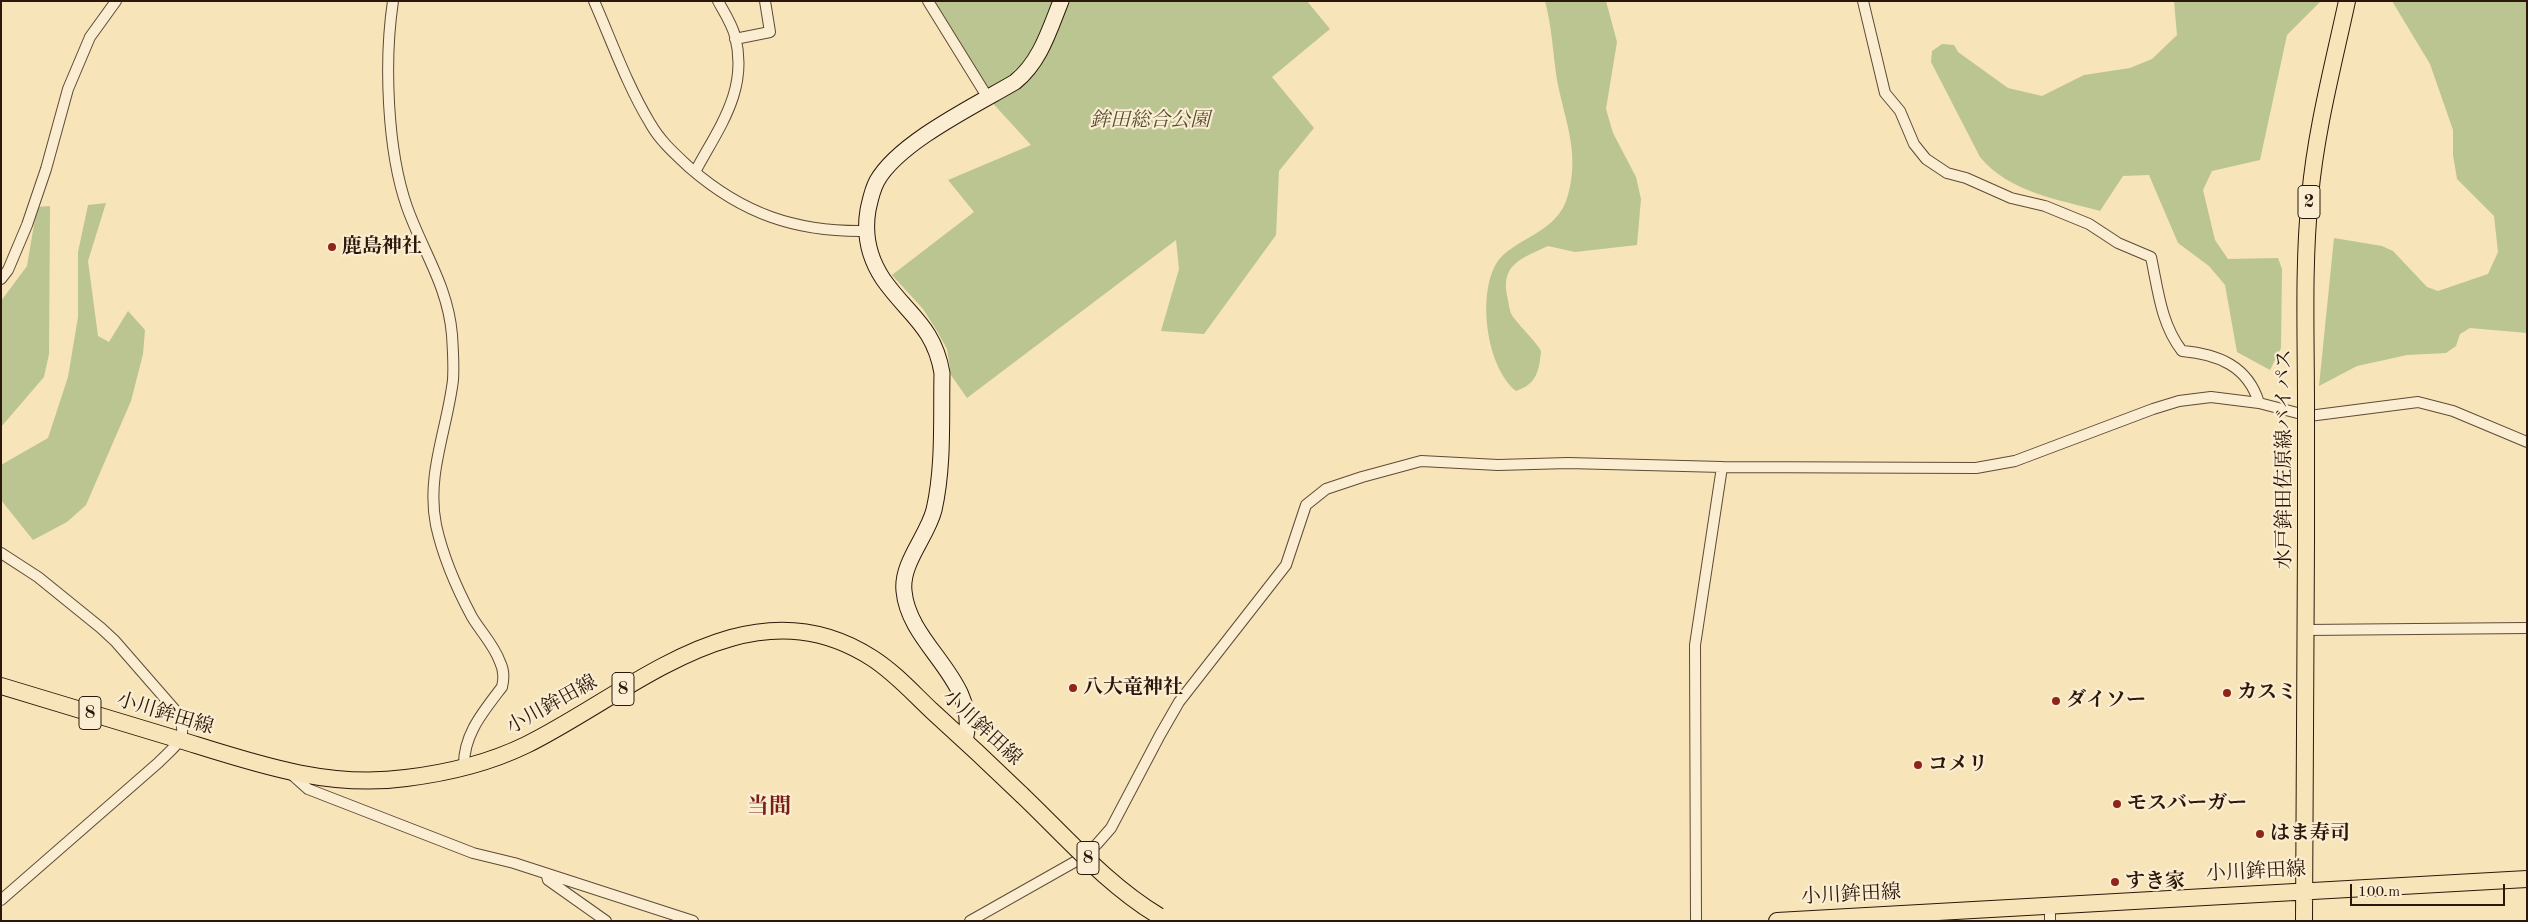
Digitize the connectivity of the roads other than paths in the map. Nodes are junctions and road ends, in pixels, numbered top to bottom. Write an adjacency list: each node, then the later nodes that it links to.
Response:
1 (116, 1): 14 (street)
2 (392, 1): 24 (street)
3 (594, 1): 12 (street)
4 (718, 1): 10 (street)
5 (766, 1): 10 (street)
6 (928, 1): 11 (street)
7 (1062, 1): 11 (street)
8 (1863, 1): 15 (street)
9 (2347, 1): 20 (main road, 水戸鉾田佐原線バイパス / 2, bridge)
10 (736, 39): 12 (street)
11 (988, 98): 13 (street)
12 (695, 172): 13 (street)
13 (865, 231): 23 (street)
14 (1, 279)
15 (2259, 403): 16 (street); 17 (street)
16 (2527, 442)
17 (1722, 467): 35 (street); 36 (street)
18 (1, 553): 22 (street)
19 (2527, 628): 20 (street)
20 (2305, 630): 28 (main road, 水戸鉾田佐原線バイパス / 2)
21 (1, 686): 22 (main road, 小川鉾田線 / 8)
22 (179, 740): 25 (main road, 小川鉾田線 / 8); 29 (street)
23 (965, 741): 24 (main road, 小川鉾田線 / 8); 31 (main road, 小川鉾田線 / 8, bridge)
24 (464, 767): 25 (main road, 小川鉾田線 / 8)
25 (289, 772): 26 (street)
26 (547, 875): 33 (street); 34 (street)
27 (2527, 879): 28 (main road, 小川鉾田線)
28 (2304, 891): 30 (main road, 小川鉾田線); 38 (main road, 水戸鉾田佐原線バイパス / 2)
29 (1, 900)
30 (2050, 913): 32 (main road, 小川鉾田線)
31 (1164, 918)
32 (1871, 918): 37 (main road, 小川鉾田線)
33 (606, 921)
34 (693, 921)
35 (970, 921)
36 (1696, 921)
37 (1778, 921)
38 (2304, 921)

